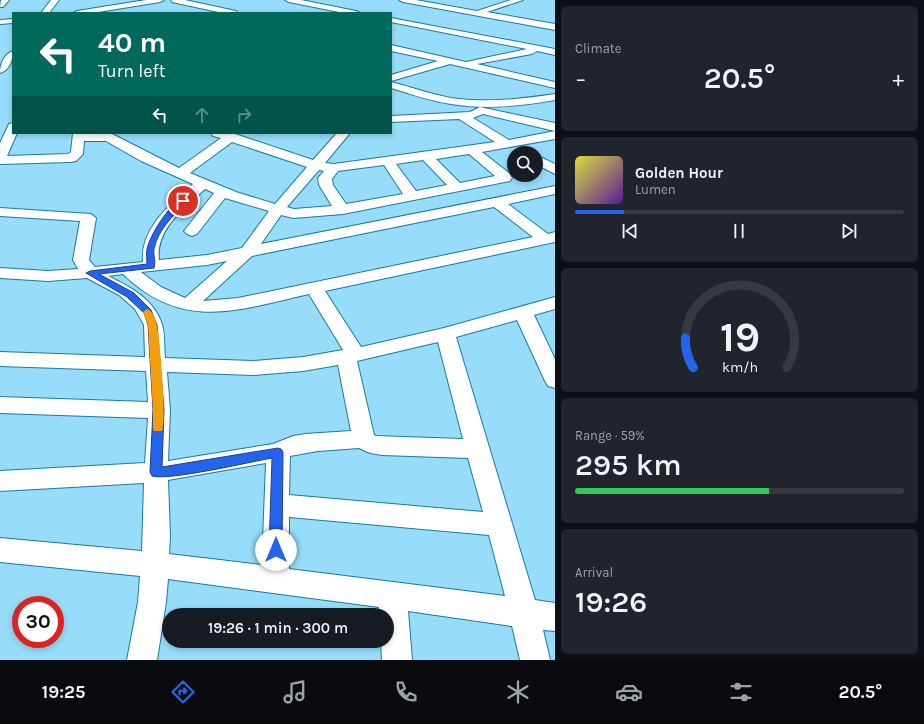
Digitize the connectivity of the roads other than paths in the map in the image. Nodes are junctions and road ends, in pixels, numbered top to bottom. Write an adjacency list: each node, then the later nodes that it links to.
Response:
1 (5, 0): 9 (street)
2 (55, 0): 10 (street)
3 (160, 0): 11 (street)
4 (175, 0): 12 (street)
5 (289, 0): 13 (street)
6 (518, 0): 14 (street)
7 (92, 2): 11 (street)
8 (403, 3): 14 (street)
9 (0, 5)
10 (47, 12)
11 (87, 12)
12 (229, 12)
13 (351, 12)
14 (477, 13): 18 (street)
15 (392, 20): 20 (street)
16 (12, 21): 17 (street)
17 (0, 22)
18 (555, 27)
19 (392, 48): 23 (street)
20 (541, 49): 22 (street); 24 (street)
21 (11, 50): 25 (street)
22 (555, 52)
23 (448, 61): 24 (street); 28 (street)
24 (461, 64): 29 (street)
25 (0, 70)
26 (12, 73): 27 (street)
27 (0, 74)
28 (392, 78)
29 (555, 85)
30 (392, 86): 32 (street)
31 (555, 97): 32 (street)
32 (478, 107): 33 (street); 35 (street)
33 (462, 116): 34 (street); 43 (street)
34 (392, 119)
35 (555, 127)
36 (220, 134): 42 (street)
37 (250, 134): 42 (street)
38 (343, 134): 50 (street)
39 (7, 135): 47 (street)
40 (555, 135): 43 (street)
41 (81, 136): 47 (street); 53 (street)
42 (237, 139): 50 (street); 53 (street)
43 (510, 144): 44 (street); 45 (street)
44 (514, 146)
45 (472, 150): 46 (street); 55 (street)
46 (426, 156): 48 (street); 55 (street)
47 (0, 159)
48 (388, 162): 51 (street); 58 (street)
49 (543, 163): 52 (street)
50 (317, 166): 51 (street); 60 (street)
51 (334, 168): 61 (street)
52 (555, 170)
53 (180, 174): 54 (street)
54 (203, 183): 57 (street); 66 (street)
55 (457, 188): 58 (street)
56 (555, 190): 59 (street)
57 (223, 192): 60 (street); 63 (street)
58 (412, 196): 61 (street)
59 (497, 202): 64 (street); 65 (street)
60 (277, 210): 61 (street); 65 (street)
61 (343, 210)
62 (0, 212): 69 (street)
63 (192, 231)
64 (550, 238): 70 (street)
65 (248, 251): 66 (street); 72 (street)
66 (151, 266): 67 (street)
67 (123, 269): 69 (street); 72 (street)
68 (0, 272): 69 (street)
69 (95, 272): 77 (street)
70 (314, 288): 72 (street); 75 (street)
71 (555, 303): 73 (street)
72 (188, 305)
73 (523, 312): 74 (street); 78 (street)
74 (445, 334): 75 (street); 82 (street)
75 (351, 356): 77 (street); 81 (street)
76 (0, 359): 77 (street)
77 (163, 366): 80 (street)
78 (555, 381)
79 (0, 405): 80 (street)
80 (159, 410): 84 (street)
81 (364, 439): 82 (street); 83 (street)
82 (478, 449): 87 (street)
83 (278, 452): 84 (street); 86 (street)
84 (165, 471): 85 (street); 89 (street)
85 (0, 481)
86 (276, 505): 87 (street); 90 (street)
87 (499, 525): 92 (street)
88 (0, 550): 89 (street)
89 (166, 567): 90 (street); 94 (street)
90 (276, 580): 91 (street)
91 (392, 595): 92 (street); 95 (street)
92 (524, 613): 93 (street); 96 (street)
93 (555, 617)
94 (142, 660)
95 (397, 660)
96 (535, 660)

